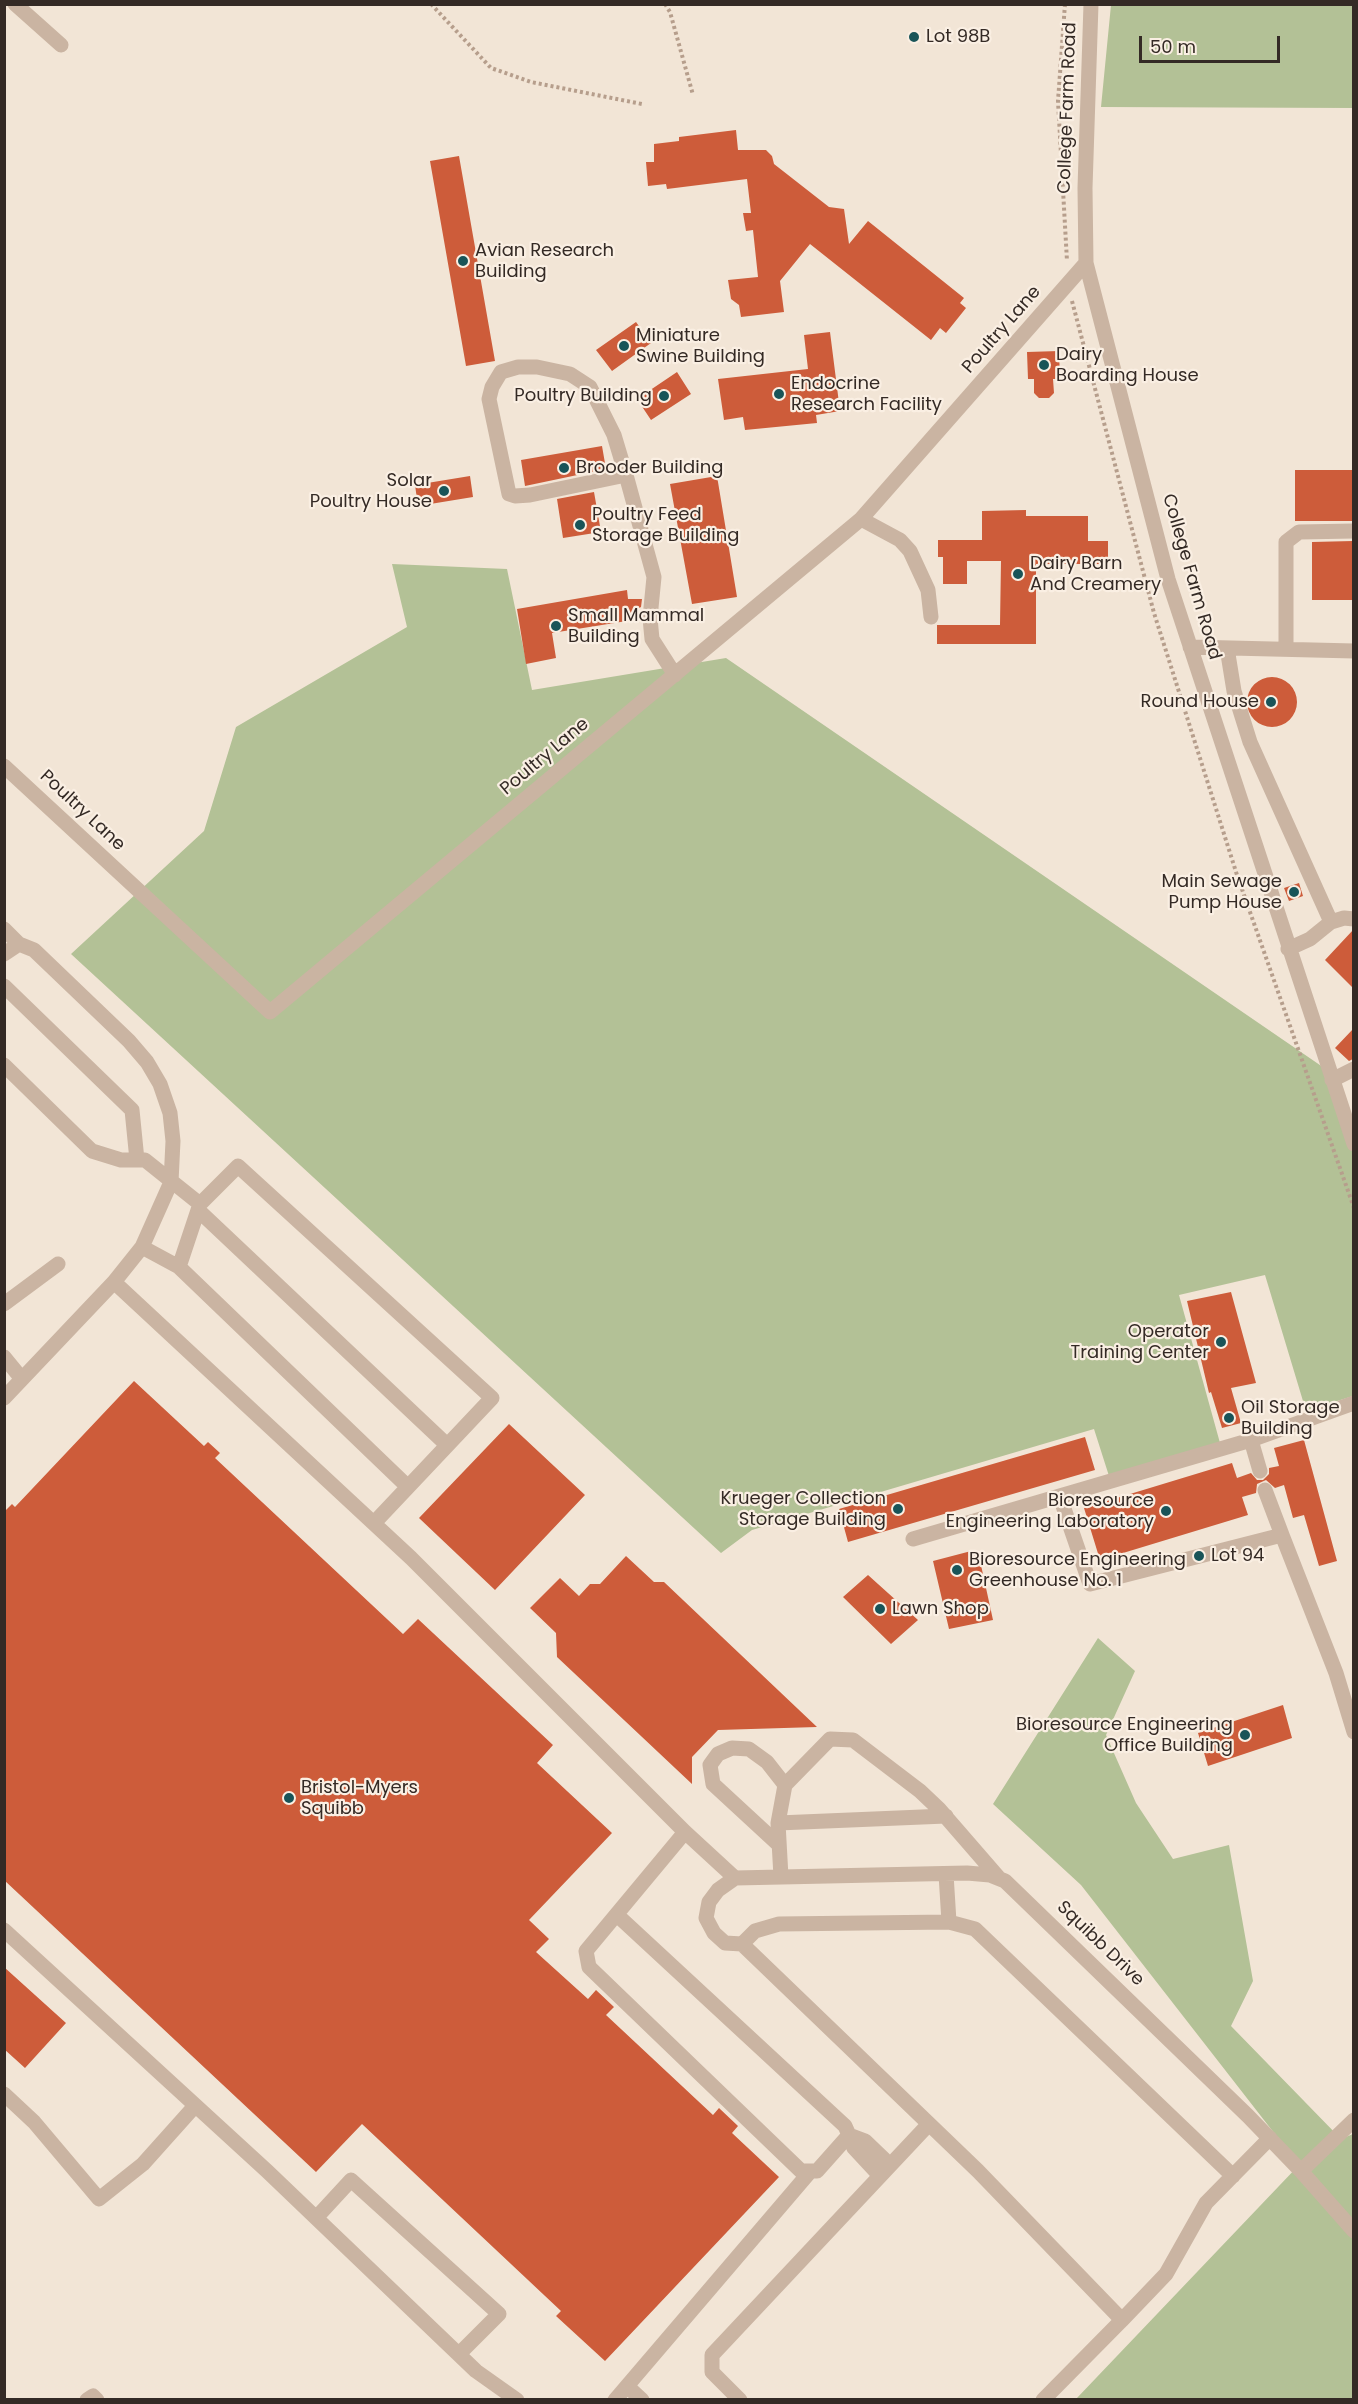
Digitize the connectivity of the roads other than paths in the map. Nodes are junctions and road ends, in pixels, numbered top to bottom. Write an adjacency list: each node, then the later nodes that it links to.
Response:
1 (15, 4): 3 (street)
2 (1091, 4): 4 (street, College Farm Road)
3 (60, 45)
4 (1086, 263): 6 (street, Poultry Lane); 9 (street, College Farm Road)
5 (626, 475): 5 (street); 13 (street)
6 (861, 519): 8 (street); 13 (street, Poultry Lane)
7 (1353, 531): 11 (street)
8 (931, 617)
9 (1190, 647): 10 (street); 19 (street, College Farm Road)
10 (1227, 648): 11 (street); 16 (street)
11 (1286, 649): 12 (street)
12 (1353, 651)
13 (675, 675): 14 (street, Poultry Lane)
14 (4, 766)
15 (1353, 919): 16 (street)
16 (1331, 922): 19 (street)
17 (4, 929): 18 (street)
18 (19, 944): 20 (street); 27 (street)
19 (1288, 949): 24 (street, College Farm Road)
20 (4, 954)
21 (4, 986): 26 (street)
22 (4, 1065): 26 (street)
23 (1353, 1069): 24 (street)
24 (1332, 1080): 25 (street, College Farm Road)
25 (1353, 1144)
26 (137, 1160): 27 (street)
27 (171, 1182): 28 (street); 29 (street)
28 (199, 1207): 31 (street); 39 (street); 39 (street)
29 (142, 1247): 31 (street); 32 (street)
30 (58, 1264): 33 (street)
31 (179, 1267): 41 (street)
32 (114, 1282): 35 (street); 44 (street)
33 (4, 1304)
34 (4, 1357): 35 (street)
35 (22, 1379): 36 (street)
36 (4, 1398)
37 (1353, 1403): 38 (street)
38 (1251, 1440): 40 (street); 43 (street)
39 (447, 1445): 41 (street)
40 (1260, 1471)
41 (408, 1487): 44 (street)
42 (1265, 1490): 45 (street)
43 (1060, 1497): 45 (street); 46 (street)
44 (374, 1523): 51 (street)
45 (1282, 1535): 47 (street)
46 (914, 1539)
47 (1353, 1732)
48 (785, 1785): 49 (street, Squibb Drive); 50 (street); 52 (street)
49 (946, 1816): 50 (street); 55 (street, Squibb Drive)
50 (778, 1823): 52 (street)
51 (685, 1832): 56 (street); 57 (street)
52 (778, 1844): 54 (street)
53 (946, 1874): 54 (street); 55 (street); 58 (street)
54 (781, 1877): 56 (street)
55 (998, 1877): 66 (street, Squibb Drive)
56 (735, 1878): 60 (street)
57 (617, 1915): 65 (street); 69 (street)
58 (949, 1922): 60 (street); 70 (street)
59 (4, 1930): 62 (street)
60 (742, 1944): 64 (street)
61 (4, 2094): 62 (street)
62 (194, 2107): 71 (street)
63 (1353, 2120): 68 (street)
64 (928, 2125): 67 (street); 73 (street)
65 (849, 2135): 67 (street); 69 (street)
66 (1270, 2138): 68 (street, Squibb Drive); 70 (street)
67 (885, 2170): 81 (street)
68 (1301, 2171): 72 (street, Squibb Drive)
69 (809, 2173): 75 (street)
70 (1233, 2176): 73 (street)
71 (316, 2217): 74 (street); 74 (street)
72 (1353, 2231)
73 (1122, 2320): 82 (street)
74 (459, 2354): 78 (street)
75 (628, 2387): 79 (street); 80 (street)
76 (87, 2400): 77 (street)
77 (97, 2400)
78 (517, 2400)
79 (615, 2400)
80 (642, 2400)
81 (740, 2400)
82 (1044, 2400)

